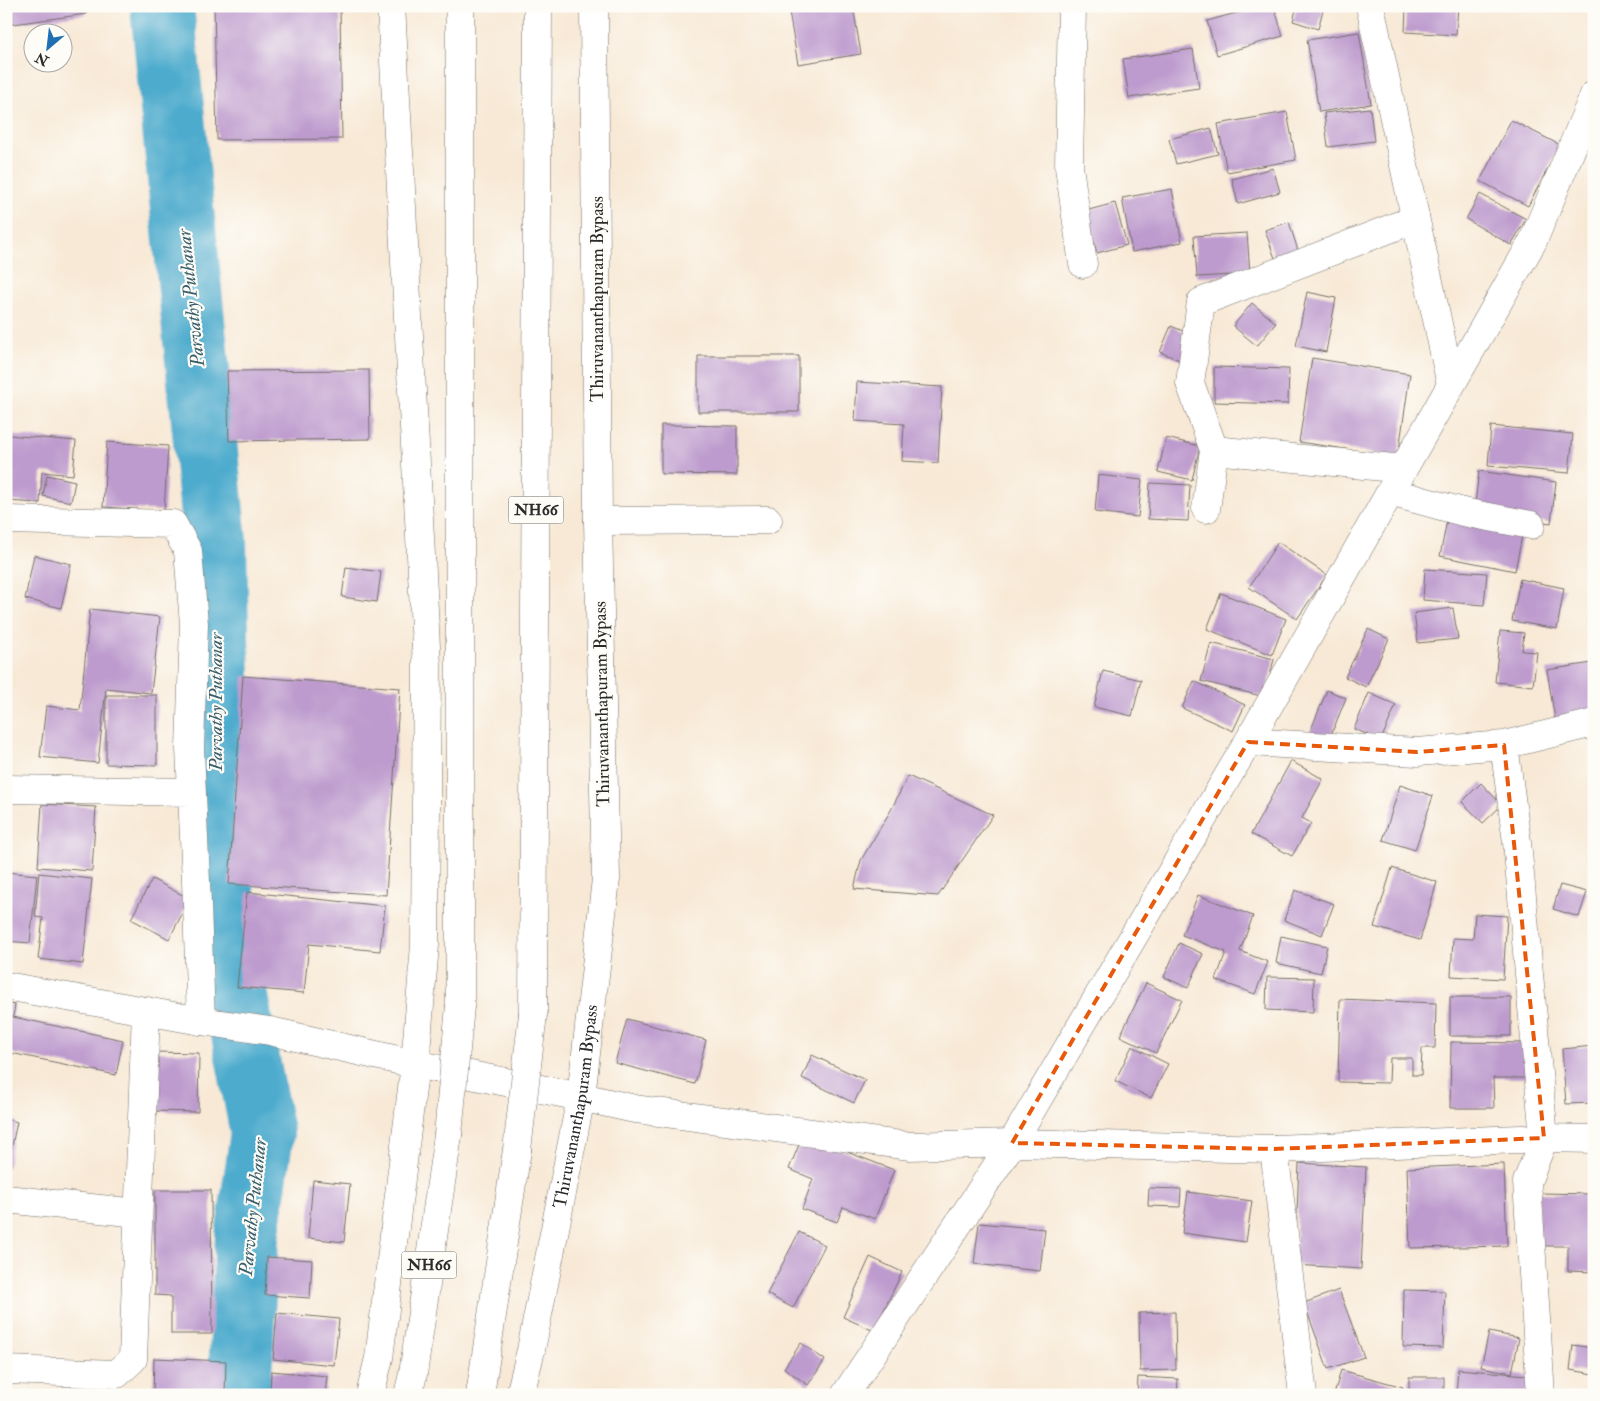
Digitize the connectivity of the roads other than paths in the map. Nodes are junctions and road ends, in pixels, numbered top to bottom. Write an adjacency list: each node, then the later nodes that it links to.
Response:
1 (391, 6): 26 (main road)
2 (460, 6): 36 (main road, NH66, bridge)
3 (538, 6): 37 (main road, NH66, bridge)
4 (594, 6): 15 (main road, Thiruvananthapuram Bypass)
5 (1072, 6): 9 (main road)
6 (1370, 6): 8 (main road)
7 (1594, 94): 10 (main road)
8 (1415, 220): 10 (main road); 11 (main road)
9 (1083, 264)
10 (1451, 385): 12 (main road)
11 (1214, 450): 12 (main road); 13 (main road)
12 (1397, 481): 17 (main road); 19 (main road)
13 (1206, 509)
14 (6, 520): 22 (main road)
15 (598, 520): 16 (main road); 27 (main road, Thiruvananthapuram Bypass)
16 (768, 520)
17 (1532, 525)
18 (1594, 723): 20 (main road)
19 (1248, 742): 20 (main road); 30 (main road)
20 (1504, 745): 28 (main road)
21 (6, 789): 22 (main road)
22 (192, 792): 25 (main road)
23 (6, 986): 24 (main road)
24 (146, 1011): 25 (main road); 33 (main road)
25 (213, 1023): 26 (main road)
26 (415, 1064): 27 (main road); 35 (main road)
27 (580, 1097): 30 (main road); 38 (main road, Thiruvananthapuram Bypass)
28 (1544, 1138): 29 (main road); 31 (main road); 41 (main road)
29 (1594, 1139)
30 (1012, 1143): 31 (main road); 39 (main road)
31 (1274, 1149): 40 (main road)
32 (6, 1199): 33 (main road)
33 (138, 1213): 34 (main road)
34 (6, 1370)
35 (370, 1395)
36 (408, 1395)
37 (480, 1395)
38 (520, 1395)
39 (845, 1395)
40 (1303, 1395)
41 (1541, 1395)

